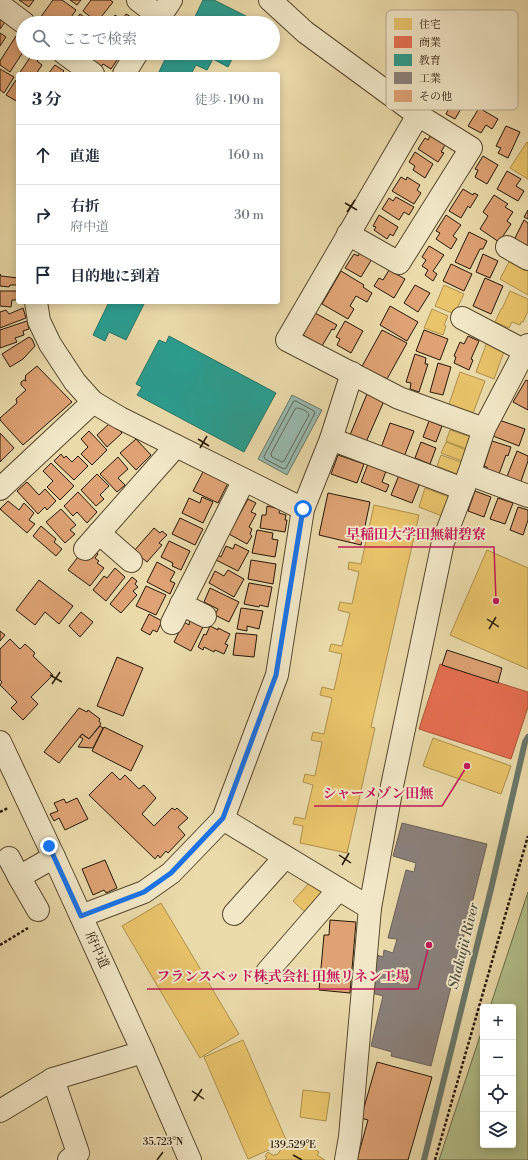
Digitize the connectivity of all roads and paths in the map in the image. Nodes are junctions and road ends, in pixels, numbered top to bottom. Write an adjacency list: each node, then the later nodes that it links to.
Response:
1 (138, 0): 4 (street)
2 (270, 0): 10 (street)
3 (0, 5): 5 (street)
4 (162, 13)
5 (16, 17)
6 (74, 60): 8 (street)
7 (133, 60): 9 (street)
8 (90, 72)
9 (125, 72)
10 (386, 91)
11 (411, 110): 12 (street)
12 (418, 115): 13 (street); 13 (street)
13 (348, 234): 19 (street)
14 (507, 247): 15 (street)
15 (528, 258)
16 (36, 304): 20 (street)
17 (462, 318): 18 (street)
18 (527, 348): 21 (street)
19 (352, 373): 21 (street); 22 (street)
20 (93, 402): 23 (street); 26 (street)
21 (484, 429): 25 (street)
22 (331, 439): 25 (street); 28 (street)
23 (176, 446): 24 (street); 29 (street)
24 (244, 480): 28 (street); 32 (street)
25 (466, 482): 27 (street); 41 (street)
26 (0, 489)
27 (528, 496)
28 (303, 509): 36 (street)
29 (99, 533): 30 (street); 31 (street)
30 (85, 550)
31 (132, 561)
32 (181, 604): 33 (street); 34 (street)
33 (205, 616)
34 (172, 623)
35 (0, 744): 38 (street, 府中道)
36 (223, 818): 39 (street); 44 (street)
37 (528, 836): 52 (path)
38 (51, 851): 42 (street); 44 (street, 府中道)
39 (285, 857): 40 (street); 43 (street)
40 (339, 889): 41 (street); 45 (street)
41 (370, 908): 51 (street)
42 (38, 910)
43 (234, 914)
44 (81, 916): 46 (street, 府中道)
45 (267, 972)
46 (143, 1052): 47 (street); 49 (street, 府中道)
47 (53, 1079): 48 (street); 50 (street)
48 (0, 1111)
49 (185, 1158)
50 (69, 1160)
51 (346, 1160)
52 (435, 1160)

